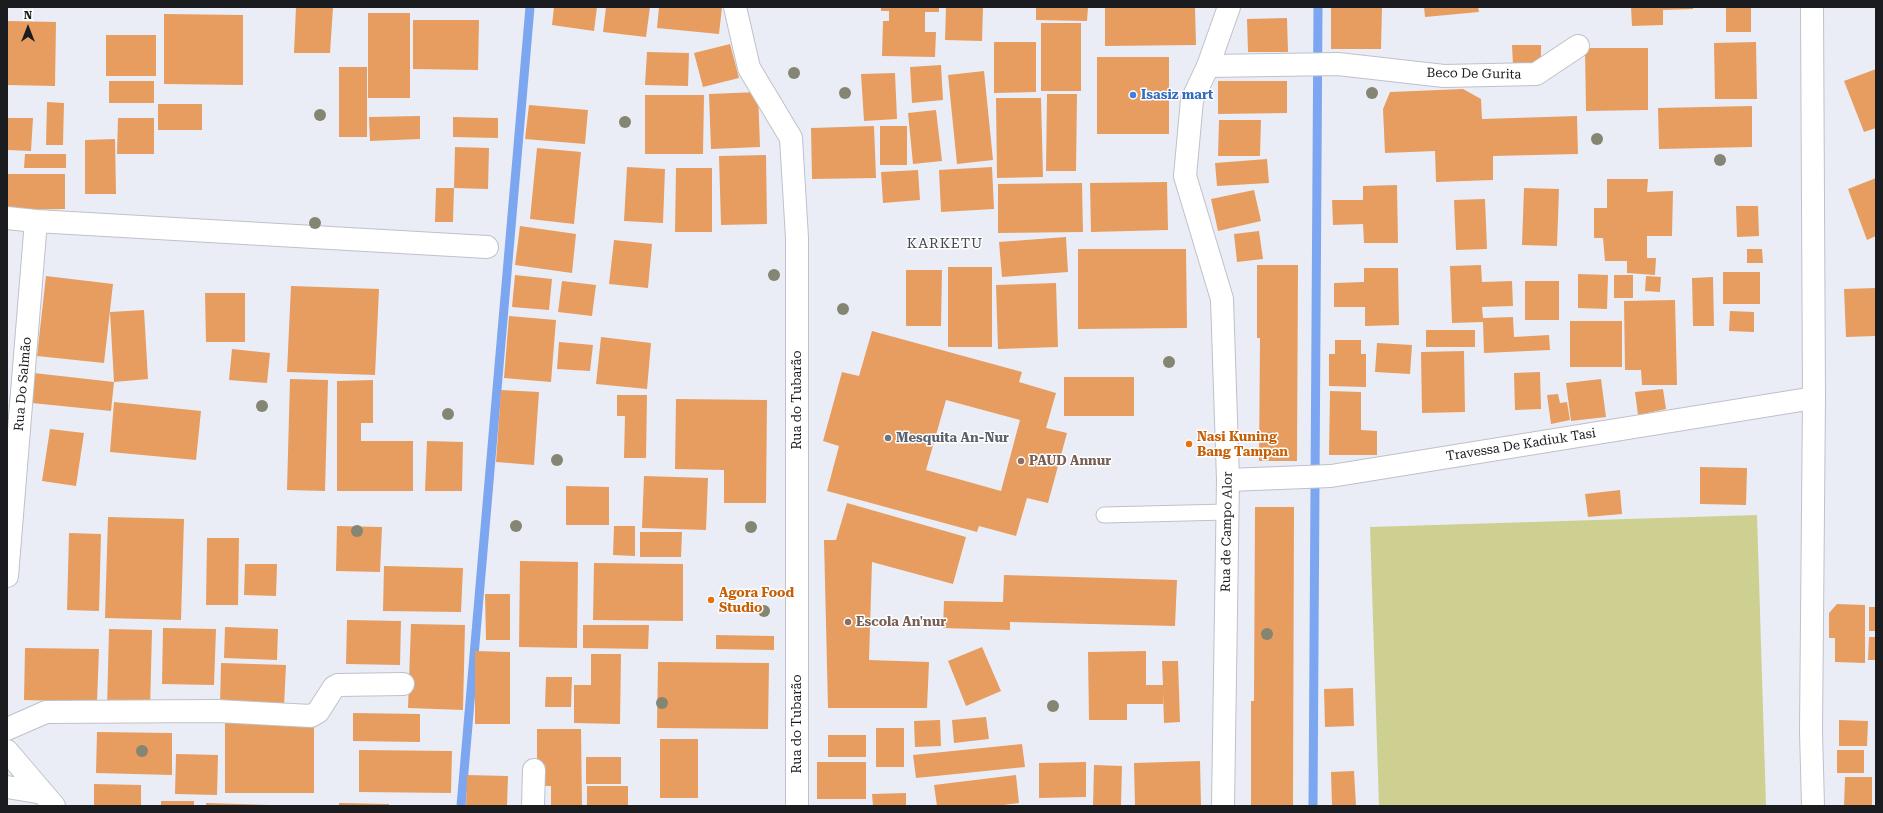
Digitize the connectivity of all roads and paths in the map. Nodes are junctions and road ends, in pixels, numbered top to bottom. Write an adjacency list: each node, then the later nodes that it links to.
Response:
1 (735, 7): 21 (street, Rua do Tubarão)
2 (1229, 7): 5 (street, Rua de Campo Alor)
3 (1812, 7): 9 (street)
4 (1578, 46): 5 (street, Beco De Gurita)
5 (1208, 66): 10 (street, Rua de Campo Alor)
6 (7, 218): 7 (street)
7 (36, 221): 8 (street); 13 (street, Rua Do Salmão)
8 (487, 247)
9 (1814, 398): 10 (street, Travessa De Kadiuk Tasi); 23 (street)
10 (1228, 480): 11 (street, Rua de Campo Alor)
11 (1227, 512): 12 (lane); 22 (street, Rua de Campo Alor)
12 (1104, 515)
13 (7, 576)
14 (403, 684): 15 (street)
15 (7, 729)
16 (7, 751): 19 (street)
17 (534, 770): 20 (street)
18 (7, 787): 19 (street)
19 (48, 799)
20 (533, 806)
21 (797, 806)
22 (1223, 806)
23 (1813, 806)

